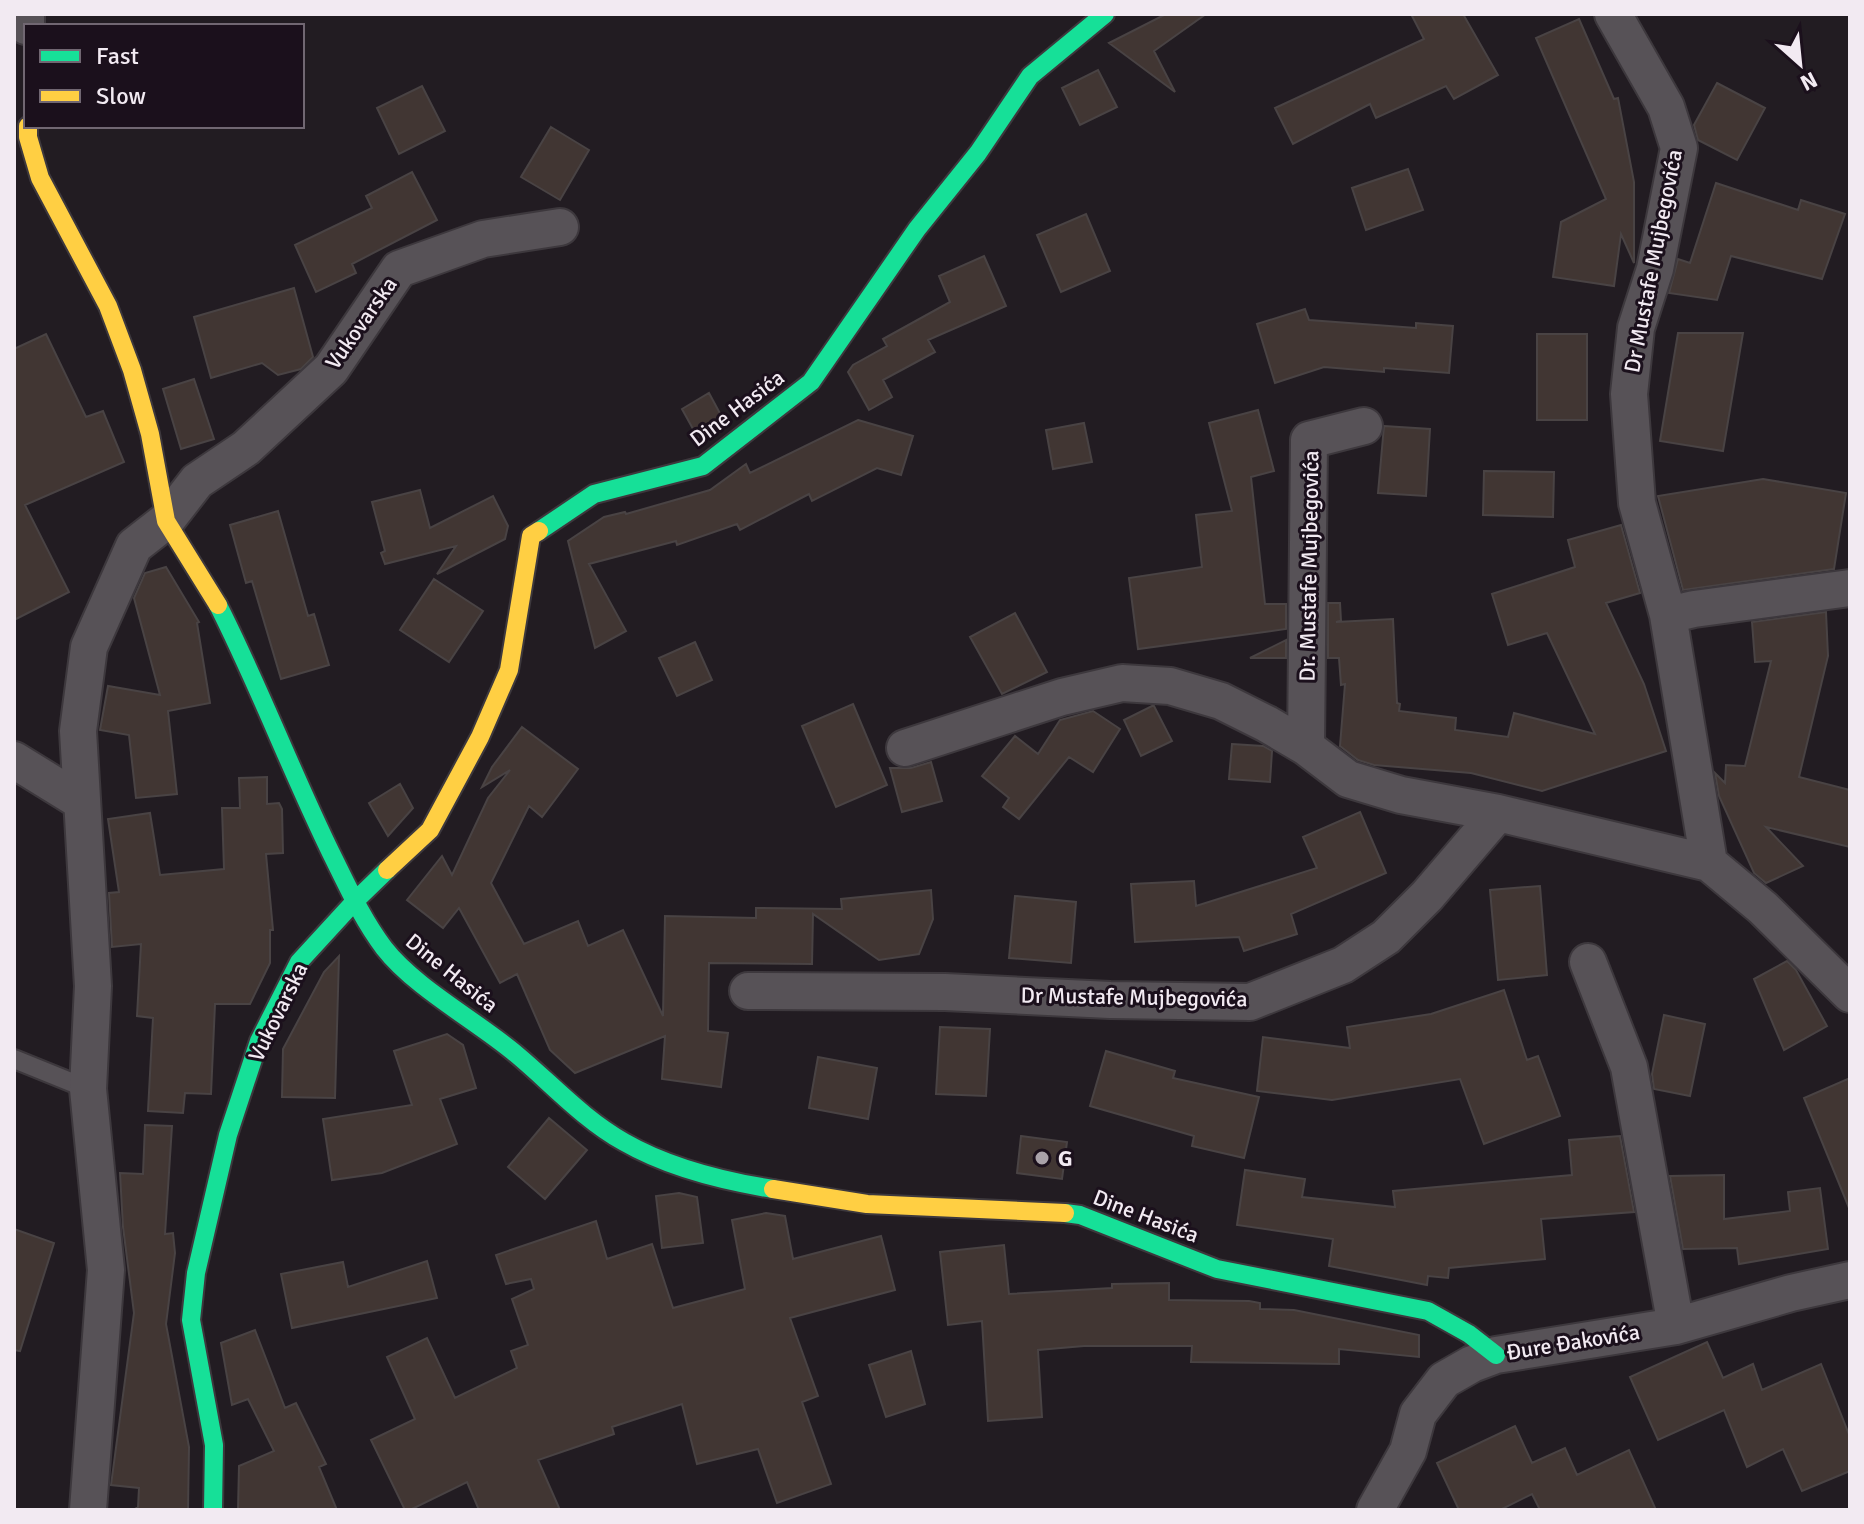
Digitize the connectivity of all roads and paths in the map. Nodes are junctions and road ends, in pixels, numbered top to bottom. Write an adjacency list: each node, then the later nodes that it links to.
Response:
1 (1105, 14): 15 (street, Dine Hasića)
2 (1613, 14): 8 (street, Dr Mustafe Mujbegovića)
3 (28, 128): 6 (street)
4 (560, 227): 6 (street, Vukovarska)
5 (1364, 426): 9 (street, Dr. Mustafe Mujbegovića)
6 (166, 521): 12 (street, Vukovarska); 15 (street)
7 (1850, 588): 8 (street)
8 (1668, 615): 14 (street, Dr Mustafe Mujbegovića)
9 (1306, 747): 10 (street); 13 (street)
10 (905, 748)
11 (14, 760): 12 (street)
12 (82, 802): 20 (street, Vukovarska)
13 (1498, 813): 14 (street); 17 (street, Dr Mustafe Mujbegovića)
14 (1709, 863): 18 (street)
15 (355, 901): 23 (street, Dine Hasića); 25 (street, Vukovarska)
16 (1588, 962): 22 (street)
17 (748, 991)
18 (1850, 994)
19 (14, 1059): 20 (lane)
20 (88, 1089): 24 (street, Vukovarska)
21 (1850, 1280): 22 (street, Đure Đakovića)
22 (1676, 1326): 23 (street, Đure Đakovića)
23 (1496, 1355): 26 (street, Đure Đakovića)
24 (88, 1510)
25 (213, 1510)
26 (1375, 1510)

